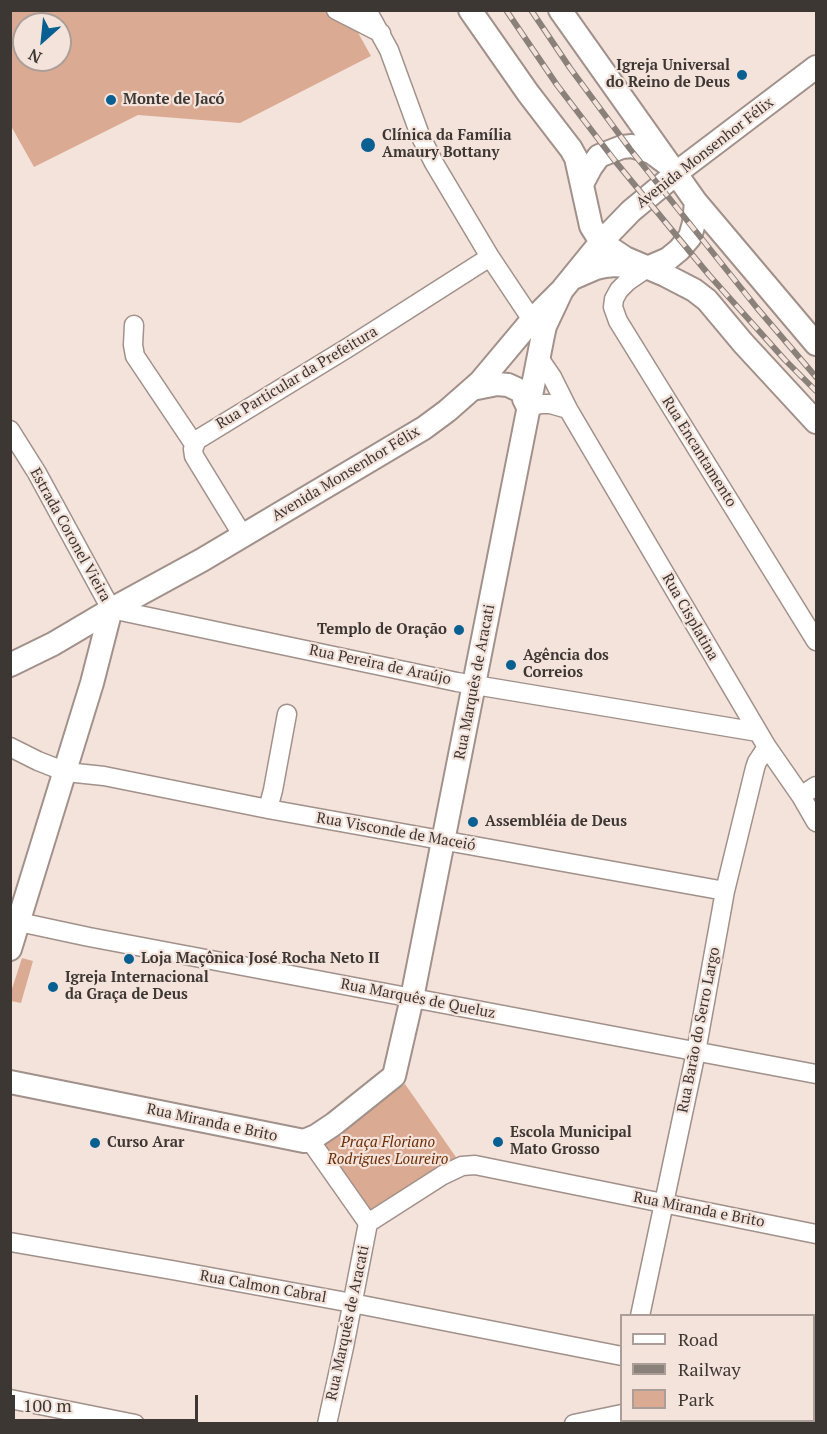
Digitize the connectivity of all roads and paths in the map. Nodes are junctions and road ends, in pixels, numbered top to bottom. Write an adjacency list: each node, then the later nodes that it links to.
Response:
1 (336, 10): 5 (street)
2 (367, 10): 5 (street)
3 (470, 10): 8 (main road)
4 (560, 10): 7 (main road)
5 (381, 33): 11 (street)
6 (814, 74): 7 (main road, Avenida Monsenhor Félix)
7 (672, 170): 8 (main road); 9 (main road); 10 (main road, Avenida Monsenhor Félix)
8 (582, 184): 10 (main road)
9 (696, 202): 12 (main road); 16 (main road)
10 (601, 242): 12 (main road); 13 (main road, Avenida Monsenhor Félix)
11 (490, 257): 14 (street); 23 (street, Rua Particular da Prefeitura)
12 (647, 268): 13 (main road); 21 (main road); 26 (street, Rua Encantamento)
13 (567, 284): 14 (main road, Avenida Monsenhor Félix); 17 (main road, Rua Marquês de Aracati)
14 (532, 321): 18 (main road, Avenida Monsenhor Félix); 19 (main road)
15 (134, 325): 23 (street)
16 (816, 344)
17 (539, 357): 19 (main road, Rua Marquês de Aracati); 20 (street, Rua Cisplatina)
18 (472, 389): 19 (main road); 24 (main road, Avenida Monsenhor Félix)
19 (525, 400): 20 (street); 28 (main road, Rua Marquês de Aracati)
20 (568, 409): 30 (street, Rua Cisplatina)
21 (816, 422)
22 (10, 430): 25 (street, Estrada Coronel Vieira)
23 (194, 444): 24 (street)
24 (243, 536): 25 (main road, Avenida Monsenhor Félix)
25 (111, 609): 27 (main road, Avenida Monsenhor Félix); 28 (street, Rua Pereira de Araújo); 32 (main road)
26 (816, 638)
27 (10, 665)
28 (474, 685): 30 (street, Rua Pereira de Araújo); 37 (main road, Rua Marquês de Aracati)
29 (287, 714): 35 (street)
30 (762, 740): 34 (street, Rua Cisplatina); 38 (street, Rua Barão do Serro Largo)
31 (10, 747): 32 (street, Rua Visconde de Maceió)
32 (66, 772): 35 (street, Rua Visconde de Maceió); 39 (main road)
33 (816, 786): 34 (street)
34 (801, 796): 36 (street, Rua Cisplatina)
35 (268, 809): 37 (street, Rua Visconde de Maceió)
36 (816, 822)
37 (442, 840): 38 (street, Rua Visconde de Maceió); 41 (main road, Rua Marquês de Aracati)
38 (725, 891): 42 (street, Rua Barão do Serro Largo)
39 (15, 921): 40 (main road); 41 (street, Rua Marquês de Queluz)
40 (10, 949)
41 (412, 998): 42 (street, Rua Marquês de Queluz); 45 (main road, Rua Marquês de Aracati)
42 (696, 1052): 43 (street, Rua Marquês de Queluz); 46 (street, Rua Barão do Serro Largo)
43 (816, 1074)
44 (10, 1082): 45 (main road, Rua Miranda e Brito)
45 (309, 1139): 47 (street)
46 (664, 1203): 47 (street, Rua Miranda e Brito); 48 (street, Rua Miranda e Brito); 51 (street, Rua Barão do Serro Largo)
47 (368, 1223): 50 (street, Rua Marquês de Aracati)
48 (816, 1234)
49 (10, 1242): 50 (street, Rua Calmon Cabral)
50 (352, 1303): 52 (street, Rua Calmon Cabral); 56 (street, Rua Marquês de Aracati)
51 (640, 1314)
52 (620, 1356)
53 (10, 1399): 55 (street)
54 (620, 1414): 57 (street)
55 (135, 1424)
56 (327, 1424)
57 (574, 1424)

